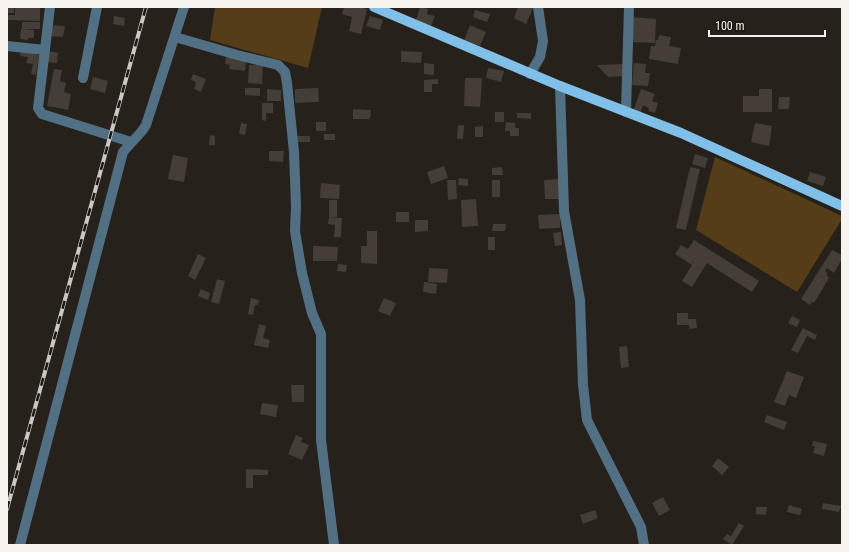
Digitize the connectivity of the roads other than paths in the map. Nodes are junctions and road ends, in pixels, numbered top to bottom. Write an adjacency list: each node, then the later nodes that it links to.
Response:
1 (50, 7): 9 (street)
2 (97, 7): 11 (street)
3 (184, 7): 7 (street)
4 (374, 7): 10 (main road)
5 (538, 7): 10 (street)
6 (629, 7): 13 (street)
7 (175, 37): 14 (street); 17 (street)
8 (7, 46): 9 (street)
9 (45, 50): 14 (street)
10 (530, 74): 12 (main road)
11 (83, 78)
12 (560, 86): 13 (main road); 18 (street)
13 (626, 112): 15 (main road)
14 (131, 142): 16 (street)
15 (842, 206)
16 (20, 545)
17 (334, 545)
18 (644, 545)

